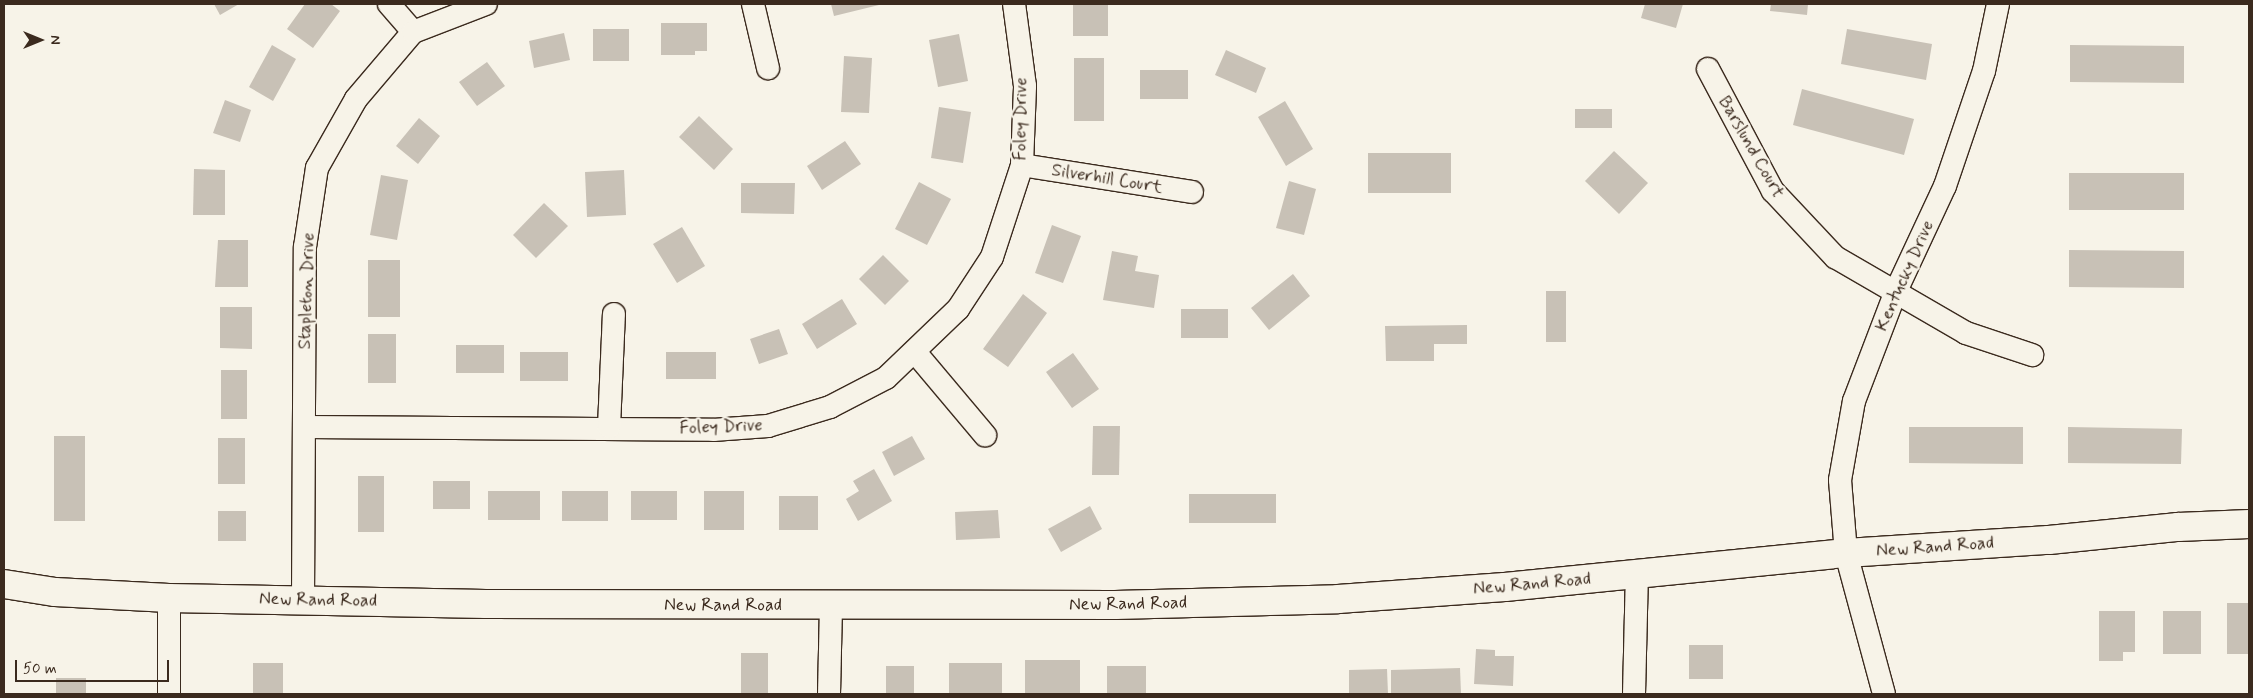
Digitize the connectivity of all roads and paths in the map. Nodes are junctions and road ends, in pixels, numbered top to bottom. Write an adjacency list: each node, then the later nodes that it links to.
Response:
1 (389, 4): 6 (street)
2 (486, 4): 6 (street, Stapleton Drive)
3 (753, 4): 7 (street)
4 (1014, 4): 9 (street, Foley Drive)
5 (1998, 4): 11 (street, Kentucky Drive)
6 (413, 32): 15 (street, Stapleton Drive)
7 (768, 68)
8 (1708, 69): 11 (street, Barslund Court)
9 (1022, 165): 10 (street, Silverhill Court); 13 (street, Foley Drive)
10 (1192, 192)
11 (1896, 291): 14 (street, Barslund Court); 19 (street, Kentucky Drive)
12 (614, 314): 16 (street)
13 (916, 352): 16 (street, Foley Drive); 17 (street)
14 (2032, 354)
15 (305, 427): 16 (street, Foley Drive); 23 (street, Stapleton Drive)
16 (609, 427)
17 (985, 435)
18 (2249, 524): 19 (street, New Rand Road)
19 (1846, 553): 20 (street, New Rand Road); 28 (street, Kentucky Drive)
20 (1637, 575): 24 (street, New Rand Road); 27 (street)
21 (4, 584): 22 (street, New Rand Road)
22 (169, 598): 23 (street, New Rand Road); 25 (street)
23 (303, 599): 24 (street, New Rand Road)
24 (830, 605): 26 (street)
25 (169, 694)
26 (829, 694)
27 (1634, 694)
28 (1884, 694)

